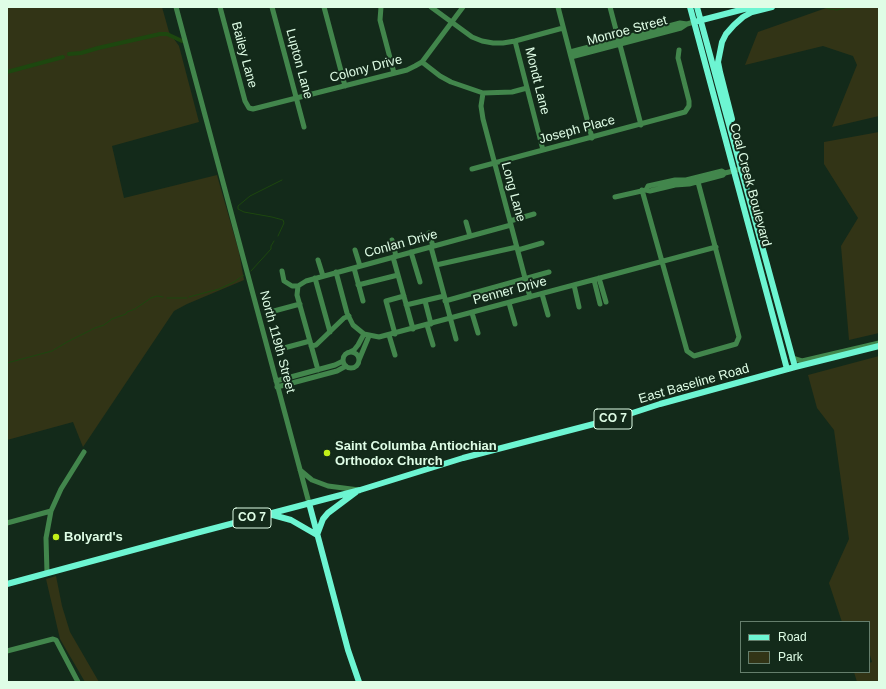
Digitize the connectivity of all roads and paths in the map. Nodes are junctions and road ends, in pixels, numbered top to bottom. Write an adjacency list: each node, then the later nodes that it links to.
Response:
1 (176, 7): 109 (street, North 119th Street)
2 (220, 7): 27 (street, Bailey Lane)
3 (272, 7): 26 (street, Lupton Lane)
4 (324, 7): 23 (street)
5 (381, 7): 22 (street)
6 (431, 7): 15 (street)
7 (463, 7): 15 (street, Colony Drive)
8 (558, 7): 16 (street)
9 (610, 7): 18 (street)
10 (690, 7): 14 (main road, Coal Creek Boulevard)
11 (697, 7): 14 (main road, Coal Creek Boulevard)
12 (752, 7): 14 (main road, Monroe Street)
13 (772, 7): 32 (main road)
14 (697, 21): 18 (street, Monroe Street); 32 (main road, Coal Creek Boulevard); 36 (main road, Coal Creek Boulevard)
15 (452, 22): 17 (street); 21 (street, Colony Drive)
16 (563, 28): 17 (street); 20 (street)
17 (515, 41): 24 (street, Mondt Lane)
18 (619, 41): 20 (street, Monroe Street); 28 (street)
19 (679, 50): 28 (street, Joseph Place)
20 (571, 54): 30 (street)
21 (422, 62): 22 (street, Colony Drive); 25 (street)
22 (394, 73): 23 (street, Colony Drive)
23 (345, 86): 26 (street, Colony Drive)
24 (527, 88): 25 (street); 31 (street, Mondt Lane)
25 (483, 93): 33 (street, Long Lane)
26 (296, 99): 27 (street, Colony Drive); 29 (street, Lupton Lane)
27 (249, 108)
28 (641, 125): 30 (street, Joseph Place)
29 (304, 127)
30 (592, 138): 31 (street, Joseph Place)
31 (543, 150): 33 (street, Joseph Place)
32 (739, 162): 35 (main road, Coal Creek Boulevard)
33 (494, 163): 34 (street, Joseph Place); 43 (street, Long Lane)
34 (472, 169)
35 (741, 169): 36 (street); 102 (main road, Coal Creek Boulevard)
36 (734, 170): 37 (street); 107 (main road, Coal Creek Boulevard)
37 (725, 173): 38 (street); 39 (street)
38 (698, 182): 39 (street); 49 (street)
39 (644, 190): 40 (street); 55 (street)
40 (615, 197)
41 (534, 214): 43 (street, Conlan Drive)
42 (466, 222): 45 (street)
43 (510, 223): 45 (street, Conlan Drive); 50 (street, Long Lane)
44 (429, 233): 48 (street)
45 (470, 236): 48 (street, Conlan Drive)
46 (392, 240): 53 (street)
47 (542, 243): 50 (street)
48 (432, 246): 52 (street, Conlan Drive); 56 (street)
49 (716, 247): 55 (street, Penner Drive); 55 (street)
50 (517, 248): 56 (street); 65 (street, Long Lane)
51 (355, 250): 57 (street)
52 (412, 252): 53 (street, Conlan Drive); 67 (street)
53 (395, 257): 57 (street, Conlan Drive); 62 (street)
54 (318, 260): 63 (street)
55 (663, 261): 66 (street, Penner Drive)
56 (436, 265): 74 (street)
57 (360, 266): 58 (street, Conlan Drive)
58 (354, 268): 60 (street, Conlan Drive); 68 (street)
59 (282, 271): 70 (street)
60 (336, 272): 63 (street, Conlan Drive); 85 (street)
61 (549, 272): 65 (street)
62 (398, 274): 68 (street); 72 (street)
63 (322, 276): 64 (street, Conlan Drive)
64 (315, 278): 70 (street, Conlan Drive); 90 (street)
65 (526, 279): 73 (street, Long Lane); 74 (street)
66 (596, 279): 69 (street, Penner Drive); 78 (street)
67 (420, 282)
68 (358, 285): 75 (street)
69 (574, 285): 71 (street, Penner Drive); 81 (street)
70 (298, 286): 79 (street)
71 (542, 294): 73 (street, Penner Drive); 84 (street)
72 (404, 296): 80 (street); 92 (street)
73 (530, 297): 77 (street, Penner Drive)
74 (445, 298): 76 (street); 86 (street)
75 (363, 301)
76 (424, 301): 80 (street); 87 (street)
77 (509, 302): 83 (street, Penner Drive); 88 (street)
78 (603, 303)
79 (300, 304): 82 (street); 96 (street)
80 (406, 306): 89 (street)
81 (579, 307)
82 (274, 311)
83 (472, 312): 86 (street, Penner Drive); 91 (street)
84 (548, 315)
85 (349, 316): 90 (street); 93 (street)
86 (450, 318): 87 (street, Penner Drive); 94 (street)
87 (429, 324): 89 (street, Penner Drive); 97 (street)
88 (515, 324)
89 (413, 329): 92 (street, Penner Drive)
90 (330, 332): 96 (street)
91 (478, 333)
92 (392, 334): 93 (street, Penner Drive); 101 (street)
93 (366, 335): 100 (street); 103 (street)
94 (456, 339)
95 (879, 343): 102 (street)
96 (311, 344): 99 (street); 108 (street)
97 (433, 345)
98 (879, 346): 106 (main road, East Baseline Road / CO 7)
99 (284, 348)
100 (350, 352): 103 (street); 104 (street)
101 (395, 355)
102 (792, 358): 106 (main road, Coal Creek Boulevard)
103 (358, 360): 105 (street)
104 (343, 361): 105 (street); 108 (street)
105 (346, 366): 109 (street)
106 (795, 367): 107 (main road, East Baseline Road / CO 7)
107 (787, 369): 112 (main road, East Baseline Road / CO 7)
108 (318, 370): 109 (street)
109 (277, 384): 111 (street, North 119th Street)
110 (84, 452): 114 (street)
111 (300, 470): 112 (street); 113 (street, North 119th Street)
112 (360, 490): 113 (main road, East Baseline Road / CO 7); 117 (main road)
113 (309, 503): 115 (main road, East Baseline Road / CO 7); 117 (main road, North 119th Street)
114 (51, 510): 116 (street); 118 (street)
115 (268, 514): 117 (main road); 118 (main road, East Baseline Road / CO 7)
116 (7, 522)
117 (317, 535): 122 (main road, North 119th Street)
118 (46, 573): 119 (main road, East Baseline Road / CO 7)
119 (7, 584)
120 (7, 651): 121 (street)
121 (78, 682)
122 (359, 682)

